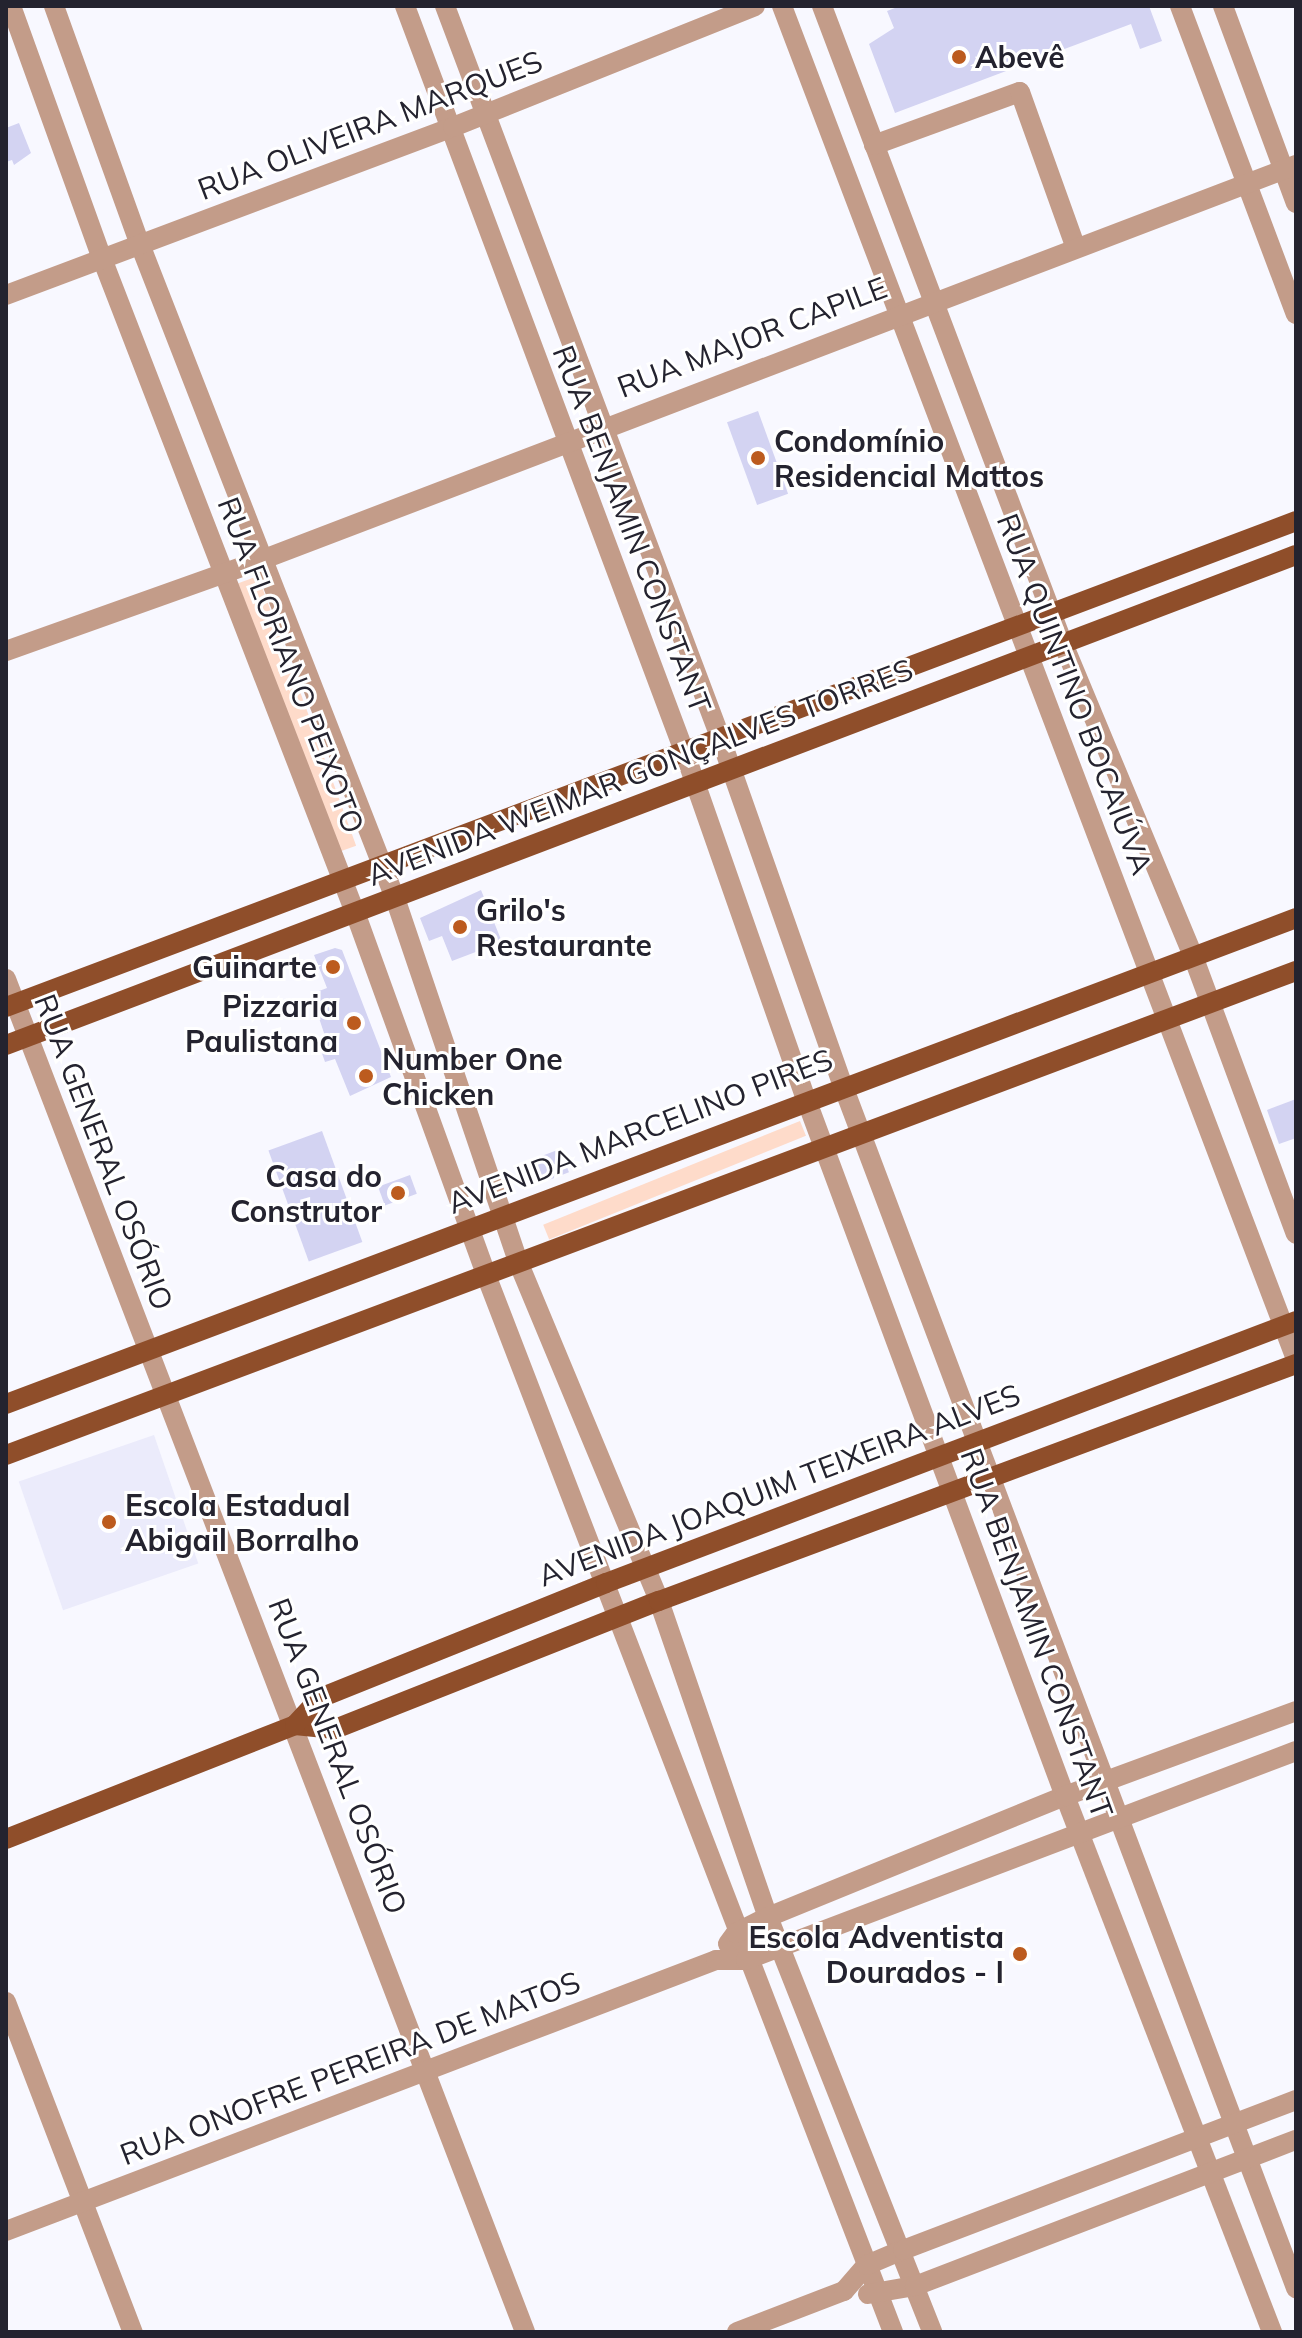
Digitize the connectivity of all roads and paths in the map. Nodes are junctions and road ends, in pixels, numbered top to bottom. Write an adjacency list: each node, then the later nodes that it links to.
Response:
1 (11, 6): 18 (street, RUA FLORIANO PEIXOTO)
2 (54, 6): 17 (street, RUA FLORIANO PEIXOTO)
3 (405, 6): 11 (street, RUA BENJAMIN CONSTANT)
4 (445, 6): 10 (street, RUA BENJAMIN CONSTANT)
5 (755, 6): 10 (street, RUA OLIVEIRA MARQUES)
6 (782, 6): 21 (street, RUA QUINTINO BOCAIÚVA)
7 (822, 6): 12 (street, RUA QUINTINO BOCAIÚVA)
8 (1180, 6): 14 (street)
9 (1223, 6): 13 (street)
10 (486, 113): 11 (street, RUA OLIVEIRA MARQUES); 23 (street, RUA BENJAMIN CONSTANT)
11 (453, 127): 17 (street, RUA OLIVEIRA MARQUES); 24 (street, RUA BENJAMIN CONSTANT)
12 (874, 145): 16 (street); 20 (street, RUA QUINTINO BOCAIÚVA)
13 (1290, 167): 14 (street, RUA MAJOR CAPILE); 15 (street)
14 (1246, 184): 16 (street, RUA MAJOR CAPILE); 22 (street)
15 (1296, 203)
16 (1075, 246): 20 (street, RUA MAJOR CAPILE)
17 (141, 247): 18 (street, RUA OLIVEIRA MARQUES); 27 (street, RUA FLORIANO PEIXOTO)
18 (103, 261): 19 (street, RUA OLIVEIRA MARQUES); 28 (street, RUA FLORIANO PEIXOTO)
19 (6, 295)
20 (932, 300): 21 (street, RUA MAJOR CAPILE); 29 (street, RUA QUINTINO BOCAIÚVA)
21 (897, 314): 23 (street, RUA MAJOR CAPILE); 30 (street, RUA QUINTINO BOCAIÚVA)
22 (1296, 314)
23 (602, 427): 24 (street, RUA MAJOR CAPILE); 34 (street, RUA BENJAMIN CONSTANT)
24 (564, 441): 27 (street, RUA MAJOR CAPILE); 35 (street, RUA BENJAMIN CONSTANT)
25 (1296, 521): 29 (main road, AVENIDA WEIMAR GONÇALVES TORRES)
26 (1296, 555): 31 (main road, AVENIDA WEIMAR GONÇALVES TORRES)
27 (264, 559): 28 (street, RUA MAJOR CAPILE); 38 (street, RUA FLORIANO PEIXOTO)
28 (223, 573): 32 (street, RUA MAJOR CAPILE); 39 (street, RUA FLORIANO PEIXOTO)
29 (1051, 612): 30 (main road, AVENIDA WEIMAR GONÇALVES TORRES); 31 (street, RUA QUINTINO BOCAIÚVA)
30 (1014, 626): 33 (street, RUA QUINTINO BOCAIÚVA); 34 (main road, AVENIDA WEIMAR GONÇALVES TORRES)
31 (1062, 641): 33 (main road, AVENIDA WEIMAR GONÇALVES TORRES); 43 (street, RUA QUINTINO BOCAIÚVA)
32 (6, 651)
33 (1025, 656): 36 (main road, AVENIDA WEIMAR GONÇALVES TORRES); 45 (street, RUA QUINTINO BOCAIÚVA)
34 (720, 737): 35 (main road, AVENIDA WEIMAR GONÇALVES TORRES); 36 (street, RUA BENJAMIN CONSTANT)
35 (684, 751): 37 (street, RUA BENJAMIN CONSTANT); 38 (main road, AVENIDA WEIMAR GONÇALVES TORRES)
36 (730, 770): 37 (main road, AVENIDA WEIMAR GONÇALVES TORRES); 52 (street, RUA BENJAMIN CONSTANT)
37 (695, 783): 40 (main road, AVENIDA WEIMAR GONÇALVES TORRES); 53 (street, RUA BENJAMIN CONSTANT)
38 (384, 868): 39 (main road, AVENIDA WEIMAR GONÇALVES TORRES); 40 (street, RUA FLORIANO PEIXOTO)
39 (343, 884): 41 (street, RUA FLORIANO PEIXOTO); 47 (main road, AVENIDA WEIMAR GONÇALVES TORRES)
40 (395, 898): 41 (main road, AVENIDA WEIMAR GONÇALVES TORRES); 56 (street, RUA FLORIANO PEIXOTO)
41 (356, 915): 50 (main road, AVENIDA WEIMAR GONÇALVES TORRES); 57 (street, RUA FLORIANO PEIXOTO)
42 (1296, 918): 43 (main road, AVENIDA MARCELINO PIRES)
43 (1193, 956): 45 (main road, AVENIDA MARCELINO PIRES); 48 (street, RUA QUINTINO BOCAIÚVA)
44 (1296, 971): 48 (main road)
45 (1152, 972): 49 (street, RUA QUINTINO BOCAIÚVA); 52 (main road, AVENIDA MARCELINO PIRES)
46 (6, 979): 47 (street, RUA GENERAL OSÓRIO)
47 (11, 1005): 50 (street, RUA GENERAL OSÓRIO)
48 (1210, 1005): 49 (main road); 58 (street, RUA QUINTINO BOCAIÚVA)
49 (1171, 1019): 54 (main road); 61 (street, RUA QUINTINO BOCAIÚVA)
50 (28, 1037): 51 (main road, AVENIDA WEIMAR GONÇALVES TORRES); 62 (street, RUA GENERAL OSÓRIO)
51 (6, 1045)
52 (843, 1086): 53 (main road, AVENIDA MARCELINO PIRES); 54 (street, RUA BENJAMIN CONSTANT)
53 (806, 1099): 55 (street, RUA BENJAMIN CONSTANT); 56 (main road, AVENIDA MARCELINO PIRES)
54 (862, 1132): 55 (main road); 66 (street, RUA BENJAMIN CONSTANT)
55 (825, 1146): 59 (main road); 67 (street, RUA BENJAMIN CONSTANT)
56 (502, 1214): 57 (main road, AVENIDA MARCELINO PIRES); 59 (street, RUA FLORIANO PEIXOTO)
57 (470, 1226): 60 (street, RUA FLORIANO PEIXOTO); 62 (main road, AVENIDA MARCELINO PIRES)
58 (1296, 1234)
59 (519, 1264): 60 (main road); 71 (street, RUA FLORIANO PEIXOTO)
60 (486, 1275): 64 (main road); 72 (street, RUA FLORIANO PEIXOTO)
61 (1290, 1323): 63 (street, RUA QUINTINO BOCAIÚVA); 66 (main road, AVENIDA JOAQUIM TEIXEIRA ALVES)
62 (147, 1351): 64 (street, RUA GENERAL OSÓRIO); 65 (main road, AVENIDA MARCELINO PIRES)
63 (1296, 1361): 69 (main road, AVENIDA JOAQUIM TEIXEIRA ALVES)
64 (164, 1396): 68 (main road); 76 (street, RUA GENERAL OSÓRIO)
65 (6, 1404)
66 (978, 1440): 67 (main road, AVENIDA JOAQUIM TEIXEIRA ALVES); 69 (street, RUA BENJAMIN CONSTANT)
67 (939, 1454): 70 (street, RUA BENJAMIN CONSTANT); 71 (main road, AVENIDA JOAQUIM TEIXEIRA ALVES)
68 (6, 1455)
69 (993, 1477): 70 (main road, AVENIDA JOAQUIM TEIXEIRA ALVES); 78 (street, RUA BENJAMIN CONSTANT)
70 (953, 1491): 73 (main road, AVENIDA JOAQUIM TEIXEIRA ALVES); 79 (street, RUA BENJAMIN CONSTANT)
71 (644, 1568): 72 (main road, AVENIDA JOAQUIM TEIXEIRA ALVES); 73 (street, RUA FLORIANO PEIXOTO)
72 (606, 1583): 74 (street, RUA FLORIANO PEIXOTO); 76 (main road, AVENIDA JOAQUIM TEIXEIRA ALVES)
73 (659, 1601): 74 (main road, AVENIDA JOAQUIM TEIXEIRA ALVES); 83 (street, RUA FLORIANO PEIXOTO)
74 (618, 1617): 76 (main road, AVENIDA JOAQUIM TEIXEIRA ALVES); 84 (street, RUA FLORIANO PEIXOTO)
75 (1296, 1711): 78 (street)
76 (295, 1725): 82 (main road, AVENIDA JOAQUIM TEIXEIRA ALVES); 89 (street, RUA GENERAL OSÓRIO)
77 (1296, 1751): 80 (street, RUA ONOFRE PEREIRA DE MATOS)
78 (1106, 1782): 79 (street); 80 (street, RUA BENJAMIN CONSTANT)
79 (1065, 1796): 81 (street, RUA BENJAMIN CONSTANT); 83 (street)
80 (1119, 1820): 81 (street, RUA ONOFRE PEREIRA DE MATOS); 91 (street, RUA BENJAMIN CONSTANT)
81 (1081, 1835): 85 (street, RUA ONOFRE PEREIRA DE MATOS); 92 (street, RUA BENJAMIN CONSTANT)
82 (6, 1839)
83 (768, 1917): 84 (street); 85 (street, RUA FLORIANO PEIXOTO)
84 (736, 1933): 86 (street); 87 (street, RUA FLORIANO PEIXOTO)
85 (780, 1945): 87 (street, RUA ONOFRE PEREIRA DE MATOS); 98 (street, RUA FLORIANO PEIXOTO)
86 (716, 1960): 87 (street, RUA ONOFRE PEREIRA DE MATOS); 89 (street, RUA ONOFRE PEREIRA DE MATOS)
87 (746, 1960): 99 (street, RUA FLORIANO PEIXOTO)
88 (6, 2002): 96 (street)
89 (426, 2070): 96 (street, RUA ONOFRE PEREIRA DE MATOS); 105 (street, RUA GENERAL OSÓRIO)
90 (1296, 2100): 91 (street)
91 (1234, 2123): 92 (street); 94 (street, RUA BENJAMIN CONSTANT)
92 (1200, 2136): 95 (street, RUA BENJAMIN CONSTANT); 98 (street)
93 (1296, 2140): 94 (street)
94 (1246, 2158): 95 (street); 101 (street, RUA BENJAMIN CONSTANT)
95 (1211, 2172): 100 (street); 109 (street, RUA BENJAMIN CONSTANT)
96 (83, 2203): 97 (street, RUA ONOFRE PEREIRA DE MATOS); 104 (street)
97 (6, 2231)
98 (903, 2250): 99 (street); 100 (street, RUA FLORIANO PEIXOTO)
99 (867, 2265): 102 (street); 103 (street, RUA FLORIANO PEIXOTO)
100 (915, 2286): 103 (street); 108 (street, RUA FLORIANO PEIXOTO)
101 (1296, 2288)
102 (844, 2291): 103 (street); 106 (street)
103 (880, 2296): 107 (street, RUA FLORIANO PEIXOTO)
104 (133, 2332)
105 (525, 2332)
106 (737, 2332)
107 (893, 2332)
108 (932, 2332)
109 (1272, 2332)

